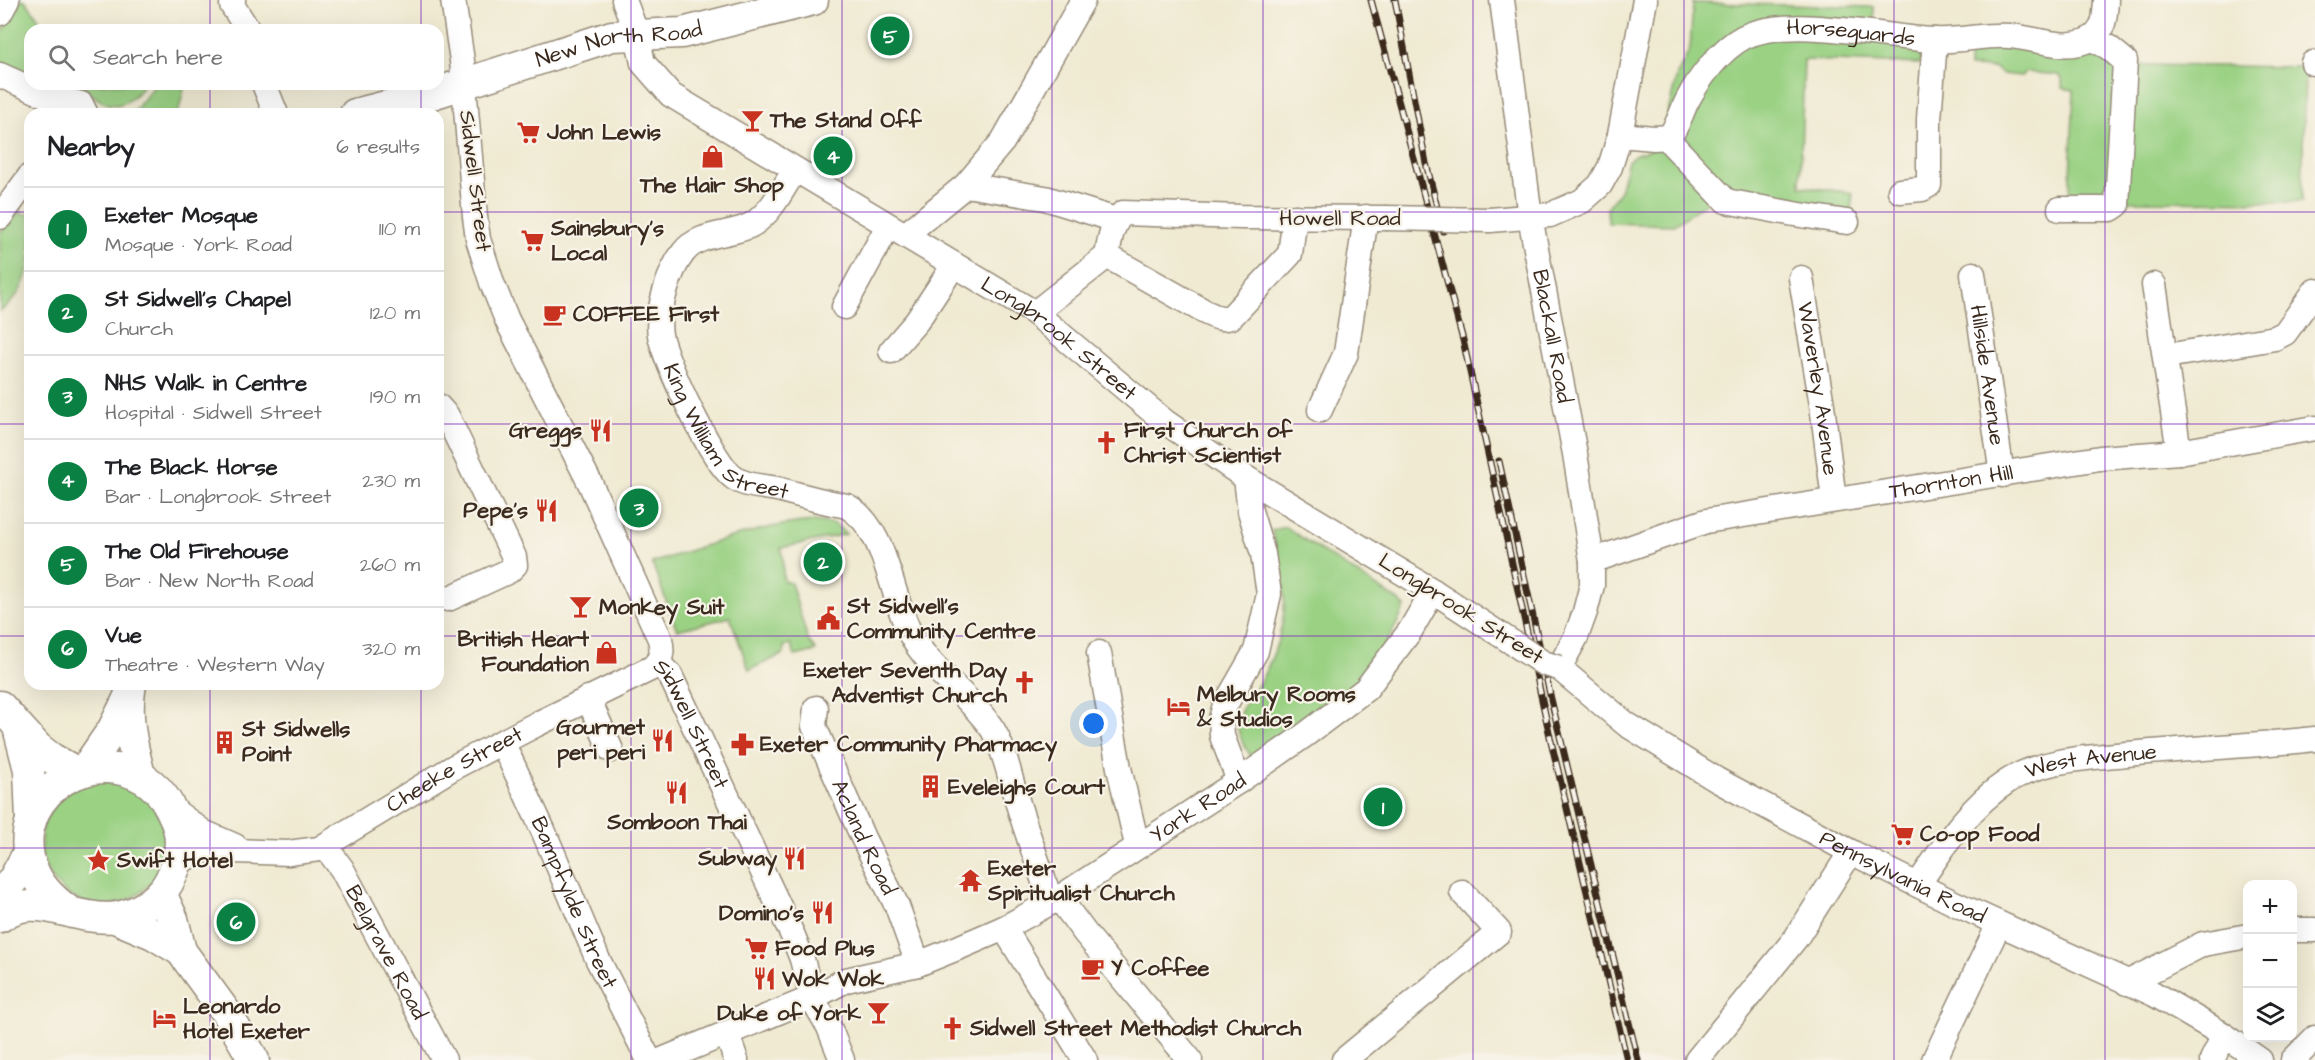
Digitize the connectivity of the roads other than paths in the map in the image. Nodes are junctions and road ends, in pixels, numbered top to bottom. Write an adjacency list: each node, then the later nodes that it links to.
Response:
1 (7, 0): 10 (street)
2 (453, 0): 16 (street, Sidwell Street)
3 (624, 0): 12 (street, Longbrook Street)
4 (813, 0): 12 (main road, New North Road)
5 (1083, 0): 28 (street)
6 (1502, 0): 35 (street, Blackall Road)
7 (1645, 0): 25 (street, Howell Road)
8 (2106, 0): 13 (street)
9 (232, 2): 11 (street)
10 (0, 13)
11 (245, 24)
12 (637, 35): 16 (main road, New North Road); 27 (street, Longbrook Street)
13 (2092, 39): 14 (street, Horseguards); 31 (street)
14 (1935, 40): 26 (street, Horseguards); 30 (street)
15 (0, 75): 17 (street)
16 (463, 84): 18 (main road, New North Road); 60 (street, Sidwell Street)
17 (24, 86)
18 (444, 89)
19 (33, 90): 22 (street)
20 (266, 90): 23 (street)
21 (441, 90): 24 (main road, New North Road)
22 (84, 108)
23 (274, 108)
24 (377, 108)
25 (1620, 135): 26 (street); 35 (street, Howell Road)
26 (1669, 137): 37 (street)
27 (795, 170): 38 (street, Longbrook Street); 83 (street, King William Street)
28 (966, 184): 33 (street, Howell Road); 38 (street)
29 (24, 189): 32 (street)
30 (1900, 191)
31 (2060, 209)
32 (0, 217)
33 (1120, 217): 34 (street, Howell Road); 39 (street)
34 (1295, 217): 36 (street, Howell Road); 39 (street)
35 (1530, 217): 36 (street, Howell Road, bridge); 56 (street, Blackall Road)
36 (1376, 218): 49 (street)
37 (1847, 222)
38 (896, 230): 40 (street, Longbrook Street); 45 (street)
39 (1107, 255): 46 (street)
40 (954, 265): 46 (street, Longbrook Street); 47 (street)
41 (1973, 274): 53 (street, Hillside Avenue)
42 (1802, 278): 55 (street, Waverley Avenue)
43 (2154, 285): 48 (street)
44 (2315, 291): 48 (street)
45 (844, 307)
46 (1035, 313): 54 (street, Longbrook Street)
47 (891, 351)
48 (2166, 356): 52 (street)
49 (1320, 410)
50 (444, 415): 58 (street)
51 (2315, 428): 52 (street, Thornton Hill)
52 (2179, 452): 53 (street, Thornton Hill)
53 (2001, 475): 55 (street, Thornton Hill)
54 (1246, 478): 57 (street, Longbrook Street); 71 (street)
55 (1834, 500): 56 (street, Thornton Hill)
56 (1592, 561): 61 (street, Blackall Road)
57 (1433, 591): 61 (street, Longbrook Street, bridge); 71 (street, York Road)
58 (444, 598)
59 (1099, 653): 74 (street)
60 (658, 663): 63 (street, Cheeke Street); 95 (street, Sidwell Street)
61 (1559, 668): 77 (street, Pennsylvania Road)
62 (129, 692): 69 (main road); 70 (main road)
63 (588, 698): 67 (street, Cheeke Street); 68 (street)
64 (816, 708): 93 (street, Acland Road)
65 (9, 716): 69 (main road); 73 (main road)
66 (2315, 739): 79 (street, West Avenue)
67 (502, 742): 75 (street, Cheeke Street); 101 (street, Bampfylde Street)
68 (611, 750)
69 (81, 772): 70 (main road); 73 (main road)
70 (140, 775): 72 (main road)
71 (1239, 781): 74 (street, York Road)
72 (172, 809): 76 (street, Cheeke Street); 78 (main road)
73 (30, 838): 82 (main road); 84 (main road)
74 (1137, 845): 83 (street, York Road)
75 (325, 846): 76 (street, Cheeke Street); 100 (street, Belgrave Road)
76 (247, 851): 78 (street, Cheeke Street)
77 (1851, 852): 79 (street, Pennsylvania Road); 108 (street)
78 (177, 862): 81 (main road)
79 (1918, 885): 87 (street, Pennsylvania Road)
80 (1462, 892): 107 (street)
81 (161, 893): 86 (main road); 92 (main road)
82 (0, 895)
83 (1055, 900): 88 (street, York Road); 106 (street, King William Street)
84 (72, 913): 85 (main road); 86 (main road)
85 (0, 917)
86 (115, 918): 92 (main road)
87 (1999, 924): 94 (street, Pennsylvania Road); 109 (street)
88 (1004, 928): 93 (street, York Road); 105 (street)
89 (2297, 930): 90 (street)
90 (2315, 930)
91 (2243, 937): 94 (street)
92 (181, 951): 99 (main road)
93 (918, 964): 95 (street, York Road)
94 (2127, 983): 97 (street, Pennsylvania Road)
95 (812, 998): 96 (street, York Road); 104 (street, Sidwell Street)
96 (727, 1035): 102 (street, York Road); 103 (street)
97 (2224, 1035): 110 (street); 111 (street, Pennsylvania Road)
98 (2315, 1038): 112 (street)
99 (254, 1060)
100 (444, 1060)
101 (649, 1060)
102 (663, 1060)
103 (736, 1060)
104 (842, 1060)
105 (1084, 1060)
106 (1190, 1060)
107 (1344, 1060)
108 (1697, 1060)
109 (1934, 1060)
110 (2212, 1060)
111 (2260, 1060)
112 (2293, 1060)

